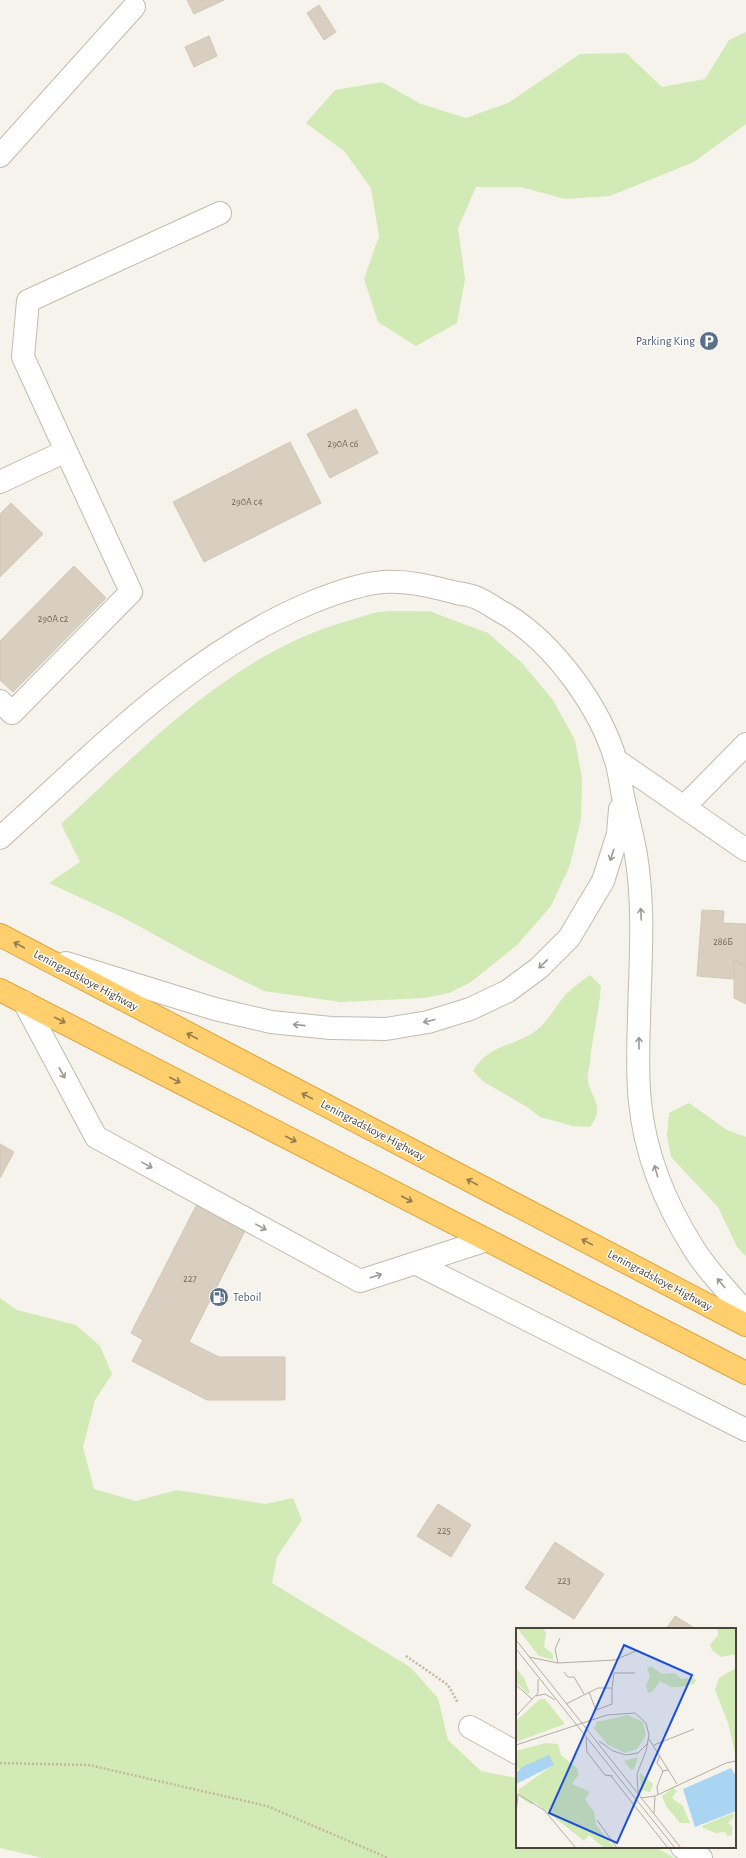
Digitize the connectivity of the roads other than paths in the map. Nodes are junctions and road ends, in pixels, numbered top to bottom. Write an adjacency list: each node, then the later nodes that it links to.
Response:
1 (134, 7): 2 (street)
2 (0, 156)
3 (220, 213): 4 (street)
4 (66, 451): 5 (street); 6 (street)
5 (0, 482)
6 (0, 701)
7 (746, 744): 10 (street)
8 (616, 760): 9 (street); 10 (street); 11 (street)
9 (622, 790): 14 (street, one-way to 14); 19 (street, one-way to 9)
10 (684, 807): 12 (street)
11 (0, 838)
12 (746, 850)
13 (0, 935): 14 (highway, Leningradskoye Highway, one-way to 13)
14 (38, 955): 20 (highway, Leningradskoye Highway, one-way to 14)
15 (0, 990): 16 (highway)
16 (24, 1002): 17 (highway, one-way to 17); 18 (street, one-way to 18)
17 (487, 1240): 18 (street); 21 (highway)
18 (415, 1263): 22 (street)
19 (746, 1313)
20 (746, 1325)
21 (746, 1373)
22 (746, 1430)
23 (470, 1727): 24 (street)
24 (516, 1752)
25 (684, 1848): 26 (street)
26 (701, 1858)

